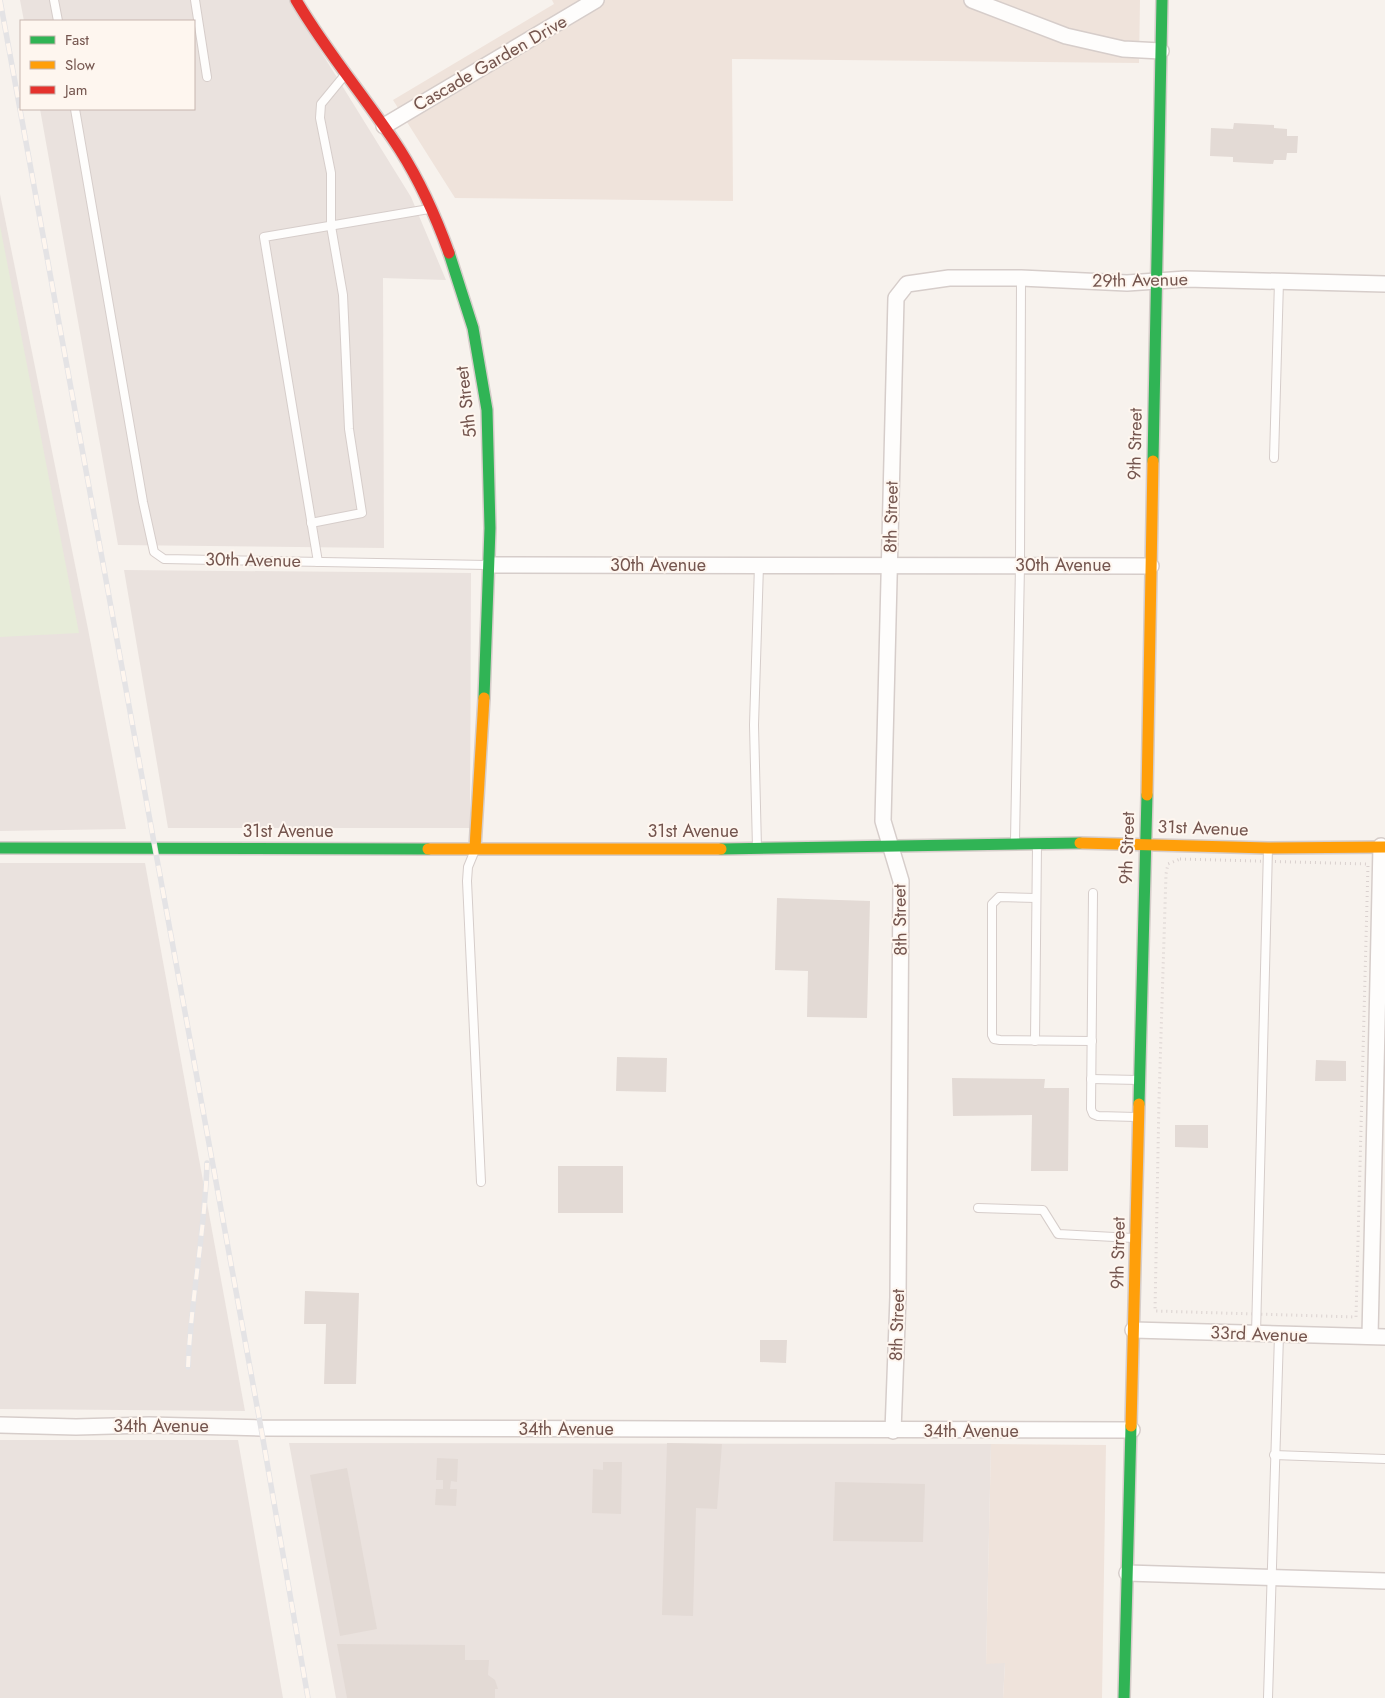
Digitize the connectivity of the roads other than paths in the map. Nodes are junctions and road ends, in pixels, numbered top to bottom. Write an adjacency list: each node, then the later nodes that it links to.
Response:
1 (54, 0): 7 (lane)
2 (195, 0): 10 (lane)
3 (296, 0): 9 (street, 5th Street)
4 (596, 0): 12 (street, Cascade Garden Drive)
5 (972, 0): 8 (street)
6 (1162, 0): 8 (street, 9th Street)
7 (58, 20)
8 (1161, 50): 16 (street, 9th Street)
9 (345, 74): 12 (street, 5th Street); 14 (lane)
10 (207, 77)
11 (74, 110): 22 (lane, 30th Avenue)
12 (384, 126): 13 (street, 5th Street)
13 (431, 208): 14 (lane); 23 (street, 5th Street)
14 (331, 226): 21 (lane); 21 (lane)
15 (1021, 278): 16 (street, 29th Avenue); 19 (street, 29th Avenue); 26 (lane)
16 (1157, 281): 17 (street, 29th Avenue); 27 (street, 9th Street)
17 (1279, 281): 18 (street, 29th Avenue); 20 (lane)
18 (1385, 284)
19 (899, 292): 25 (street, 8th Street)
20 (1274, 458)
21 (312, 523): 22 (lane)
22 (318, 562): 23 (lane, 30th Avenue)
23 (489, 565): 24 (street, 30th Avenue); 34 (street, 5th Street)
24 (759, 565): 25 (street, 30th Avenue); 36 (lane)
25 (890, 565): 26 (street, 30th Avenue); 31 (street, 8th Street)
26 (1020, 565): 27 (street, 30th Avenue); 28 (lane)
27 (1151, 566): 30 (street, 9th Street)
28 (1014, 843): 29 (street, 31st Avenue); 31 (street, 31st Avenue)
29 (1036, 844): 30 (street, 31st Avenue); 38 (lane)
30 (1145, 844): 35 (street, 31st Avenue); 42 (street, 9th Street)
31 (891, 846): 36 (street, 31st Avenue); 53 (street, 8th Street)
32 (1383, 846): 35 (street, 31st Avenue); 50 (street)
33 (0, 848): 34 (street, 31st Avenue)
34 (475, 848): 36 (street, 31st Avenue); 44 (lane)
35 (1268, 848): 48 (lane)
36 (757, 849)
37 (1094, 893): 40 (lane)
38 (1036, 898): 39 (lane); 39 (lane)
39 (1034, 1041): 40 (lane)
40 (1092, 1041): 41 (lane)
41 (1091, 1079): 42 (lane); 43 (lane)
42 (1139, 1080): 43 (street, 9th Street)
43 (1138, 1117): 46 (street, 9th Street)
44 (481, 1182)
45 (978, 1208): 46 (lane)
46 (1135, 1238): 47 (street, 9th Street)
47 (1133, 1330): 48 (street, 33rd Avenue); 52 (street, 9th Street)
48 (1256, 1334): 49 (street, 33rd Avenue)
49 (1278, 1335): 50 (street, 33rd Avenue); 54 (lane)
50 (1378, 1337)
51 (0, 1425): 53 (street, 34th Avenue)
52 (1132, 1430): 53 (street, 34th Avenue); 56 (street, 9th Street)
53 (893, 1431)
54 (1274, 1455): 55 (lane); 57 (lane)
55 (1385, 1459)
56 (1127, 1573): 57 (street); 59 (street, 9th Street)
57 (1270, 1578): 58 (street); 60 (lane)
58 (1385, 1582)
59 (1124, 1698)
60 (1268, 1698)

